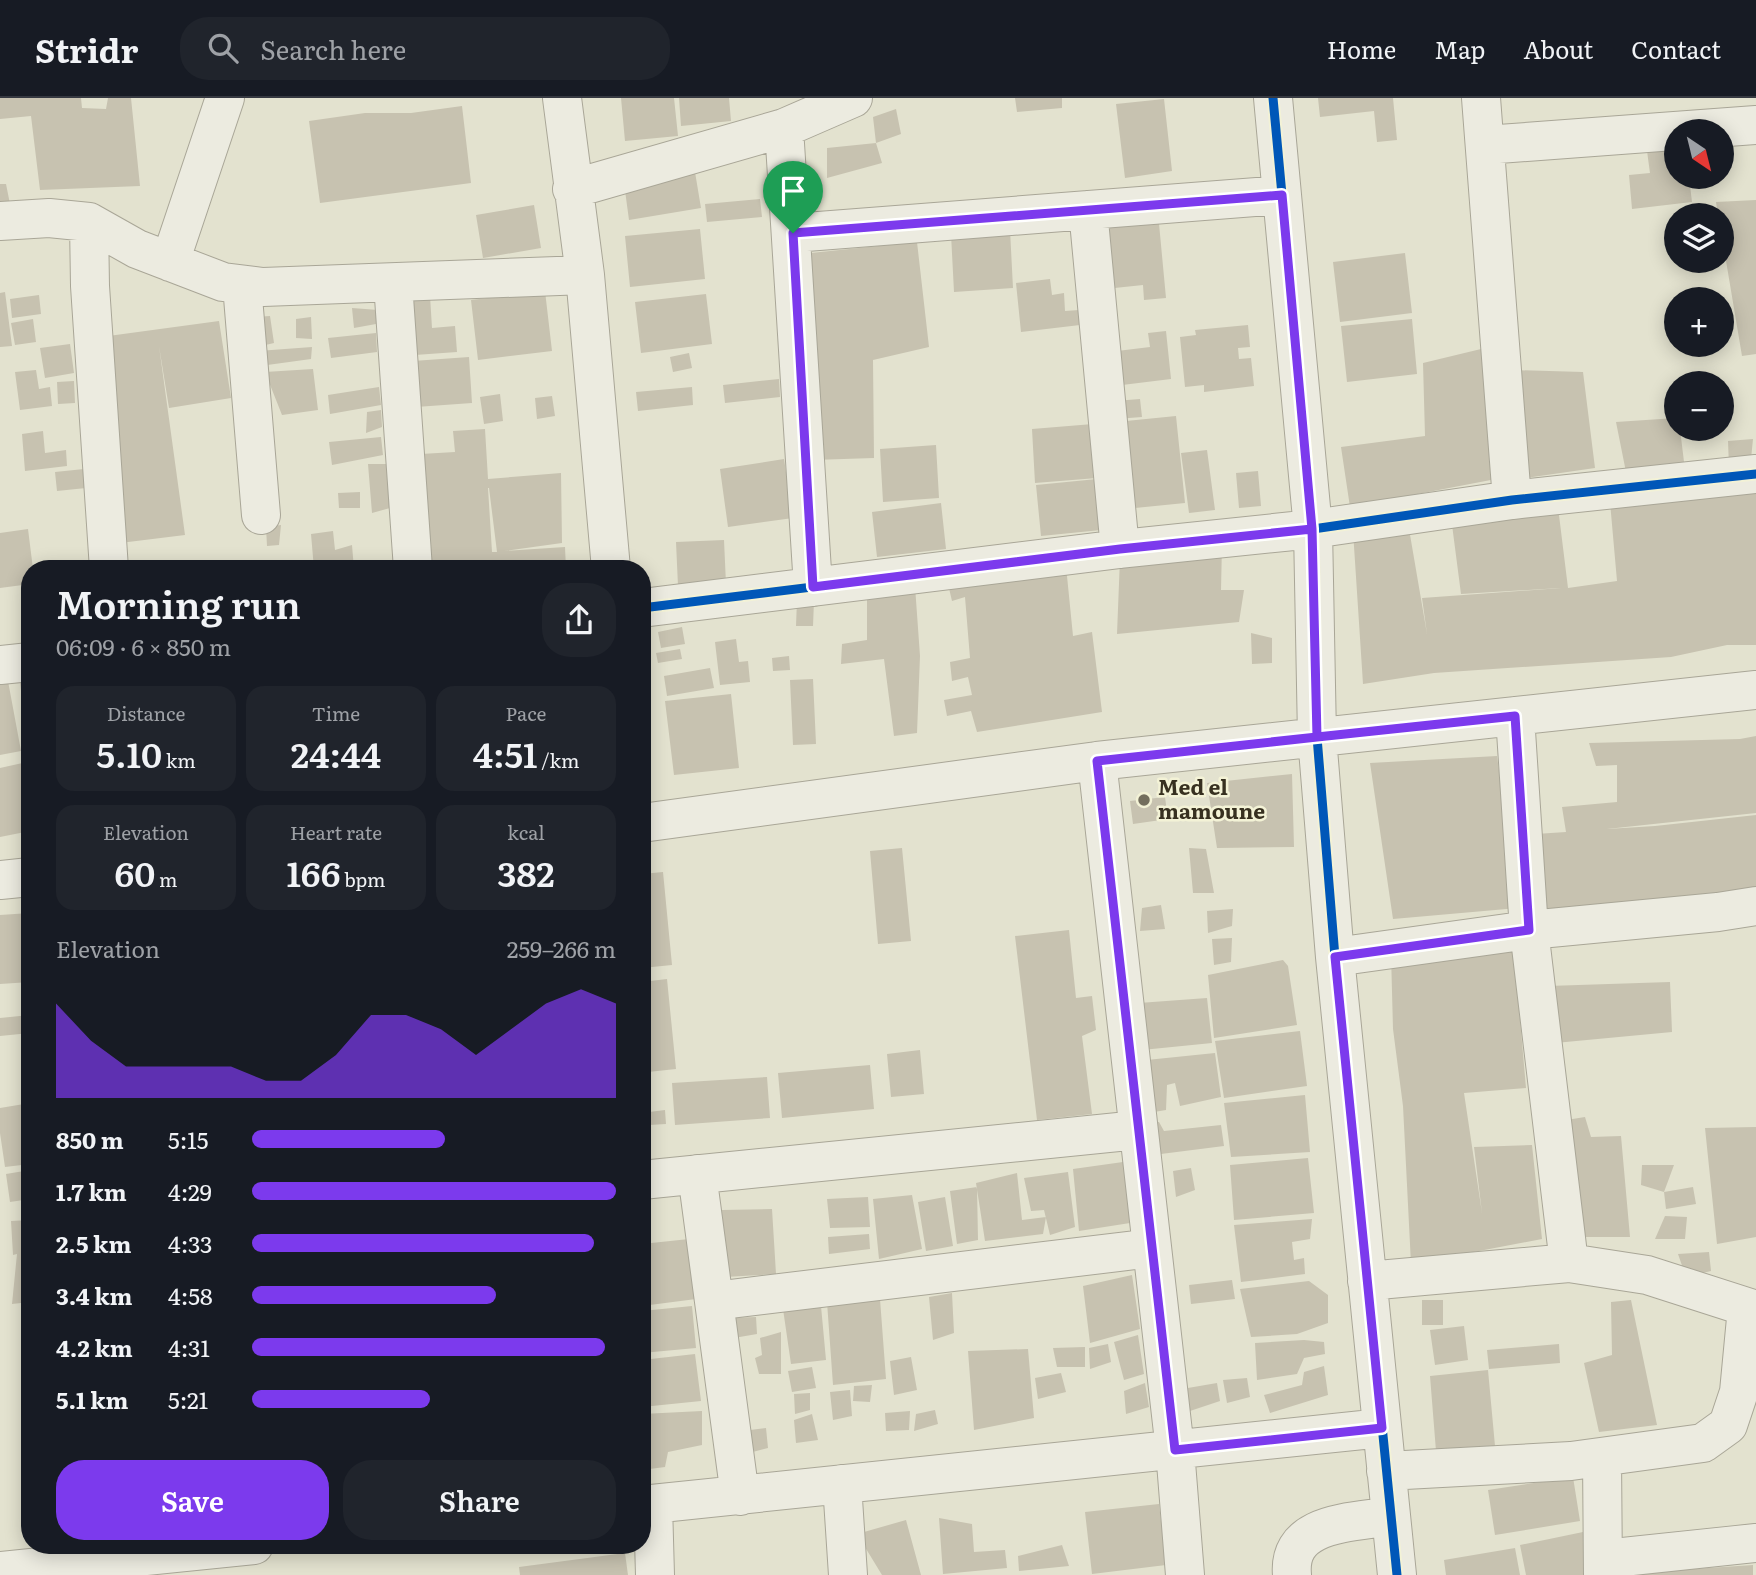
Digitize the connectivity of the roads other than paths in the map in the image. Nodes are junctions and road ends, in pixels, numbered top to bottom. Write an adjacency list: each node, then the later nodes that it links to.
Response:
1 (225, 98): 15 (street)
2 (562, 98): 9 (street)
3 (853, 98): 7 (street)
4 (1273, 98): 10 (street)
5 (1481, 98): 8 (street)
6 (1756, 125): 8 (street)
7 (784, 128): 9 (street); 14 (street)
8 (1485, 145): 20 (street)
9 (572, 189): 16 (street)
10 (1282, 195): 11 (street); 22 (street)
11 (1088, 210): 14 (street); 23 (street)
12 (0, 221): 13 (street)
13 (89, 222): 15 (street); 24 (street)
14 (793, 233): 27 (street)
15 (170, 262): 18 (street)
16 (584, 275): 17 (street); 26 (street)
17 (393, 283): 18 (street); 25 (street)
18 (242, 285): 21 (street)
19 (1756, 474): 20 (street)
20 (1512, 500): 22 (street)
21 (261, 514)
22 (1312, 529): 23 (street); 33 (street)
23 (1120, 549): 27 (street)
24 (107, 560)
25 (412, 560)
26 (610, 560)
27 (813, 587): 28 (street)
28 (651, 607)
29 (21, 663): 30 (street)
30 (0, 665)
31 (1756, 690): 32 (street)
32 (1515, 716): 33 (street); 39 (street)
33 (1317, 737): 34 (street); 40 (street)
34 (1097, 761): 35 (street); 41 (street)
35 (651, 822)
36 (21, 878): 37 (street)
37 (0, 880)
38 (1756, 906): 39 (street)
39 (1529, 930): 40 (street); 45 (street)
40 (1335, 957): 46 (street)
41 (1138, 1130): 42 (street); 44 (street)
42 (697, 1174): 43 (street); 47 (street)
43 (651, 1179)
44 (1152, 1248): 47 (street); 50 (street)
45 (1569, 1264): 46 (street); 48 (street)
46 (1367, 1281): 49 (street)
47 (714, 1301): 54 (street)
48 (1751, 1309): 51 (street)
49 (1382, 1428): 50 (street); 52 (street)
50 (1175, 1450): 53 (street); 64 (street)
51 (1602, 1458): 52 (street); 60 (street)
52 (1386, 1471): 56 (street)
53 (842, 1484): 54 (street); 63 (street)
54 (740, 1496): 55 (street)
55 (651, 1504)
56 (1391, 1516): 65 (street); 66 (street)
57 (651, 1534): 62 (street)
58 (1756, 1543): 60 (street)
59 (212, 1557): 61 (street)
60 (1604, 1567)
61 (0, 1571)
62 (655, 1575)
63 (848, 1575)
64 (1185, 1575)
65 (1293, 1575)
66 (1397, 1575)

